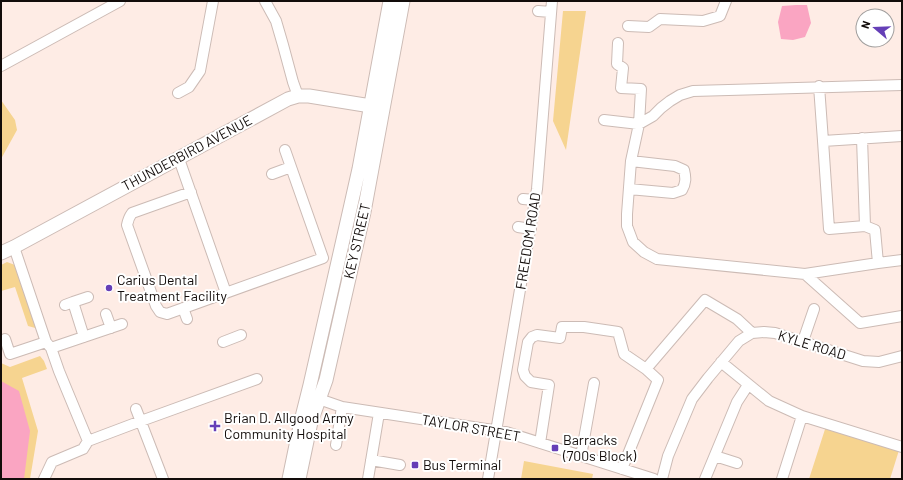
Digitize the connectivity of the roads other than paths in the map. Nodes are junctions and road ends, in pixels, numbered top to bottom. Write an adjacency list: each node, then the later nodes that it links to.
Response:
1 (120, 1): 12 (street)
2 (213, 1): 15 (street)
3 (265, 1): 16 (street)
4 (390, 1): 17 (main road, KEY STREET)
5 (403, 1): 18 (main road, KEY STREET)
6 (552, 1): 9 (street, FREEDOM ROAD)
7 (726, 1): 10 (street)
8 (538, 11): 9 (street)
9 (552, 12): 32 (street, FREEDOM ROAD)
10 (628, 26)
11 (618, 43): 20 (street)
12 (1, 66)
13 (902, 85): 14 (street)
14 (819, 86): 20 (street); 23 (street)
15 (178, 93)
16 (298, 96): 17 (main road, THUNDERBIRD AVENUE); 25 (main road, THUNDERBIRD AVENUE)
17 (370, 106): 18 (main road, THUNDERBIRD AVENUE); 63 (main road, KEY STREET)
18 (384, 108): 63 (main road, KEY STREET)
19 (604, 120): 20 (street)
20 (639, 124): 26 (street)
21 (902, 136): 22 (street)
22 (862, 138): 23 (street); 33 (street)
23 (823, 141): 33 (street)
24 (285, 150): 27 (street)
25 (179, 158): 30 (street); 36 (main road, THUNDERBIRD AVENUE)
26 (631, 160): 29 (street); 29 (street)
27 (294, 169): 28 (street); 41 (street)
28 (272, 174)
29 (629, 189): 40 (street)
30 (191, 192): 41 (street); 43 (street)
31 (523, 199): 32 (street)
32 (535, 200): 35 (street, FREEDOM ROAD)
33 (865, 226): 39 (street)
34 (518, 227): 35 (street)
35 (531, 229): 69 (street, FREEDOM ROAD)
36 (14, 247): 37 (main road, THUNDERBIRD AVENUE); 56 (street)
37 (1, 252)
38 (902, 260): 39 (street)
39 (878, 263): 40 (street)
40 (805, 274): 46 (street)
41 (226, 293): 43 (street)
42 (88, 297): 52 (street)
43 (183, 308): 47 (street)
44 (814, 309): 55 (street)
45 (106, 314): 49 (street)
46 (902, 316)
47 (186, 319)
48 (122, 324): 49 (street)
49 (111, 328): 52 (street)
50 (752, 333): 55 (street, KYLE ROAD); 58 (street); 59 (street)
51 (241, 335): 54 (street)
52 (84, 337): 56 (street)
53 (5, 339): 56 (street)
54 (223, 342)
55 (803, 342): 57 (street, KYLE ROAD)
56 (48, 345): 70 (street)
57 (902, 356)
58 (721, 362): 62 (street); 87 (street)
59 (646, 369): 71 (street); 79 (street)
60 (257, 379): 68 (street)
61 (594, 383): 74 (street)
62 (748, 385): 67 (street); 75 (street)
63 (313, 397): 64 (street, TAYLOR STREET); 82 (main road, KEY STREET); 83 (main road, KEY STREET)
64 (342, 407): 66 (street, TAYLOR STREET); 72 (street)
65 (136, 409): 68 (street)
66 (379, 413): 69 (street, TAYLOR STREET); 76 (street)
67 (802, 416): 73 (street); 89 (street)
68 (141, 421): 70 (street); 81 (street)
69 (497, 430): 71 (street, TAYLOR STREET); 85 (street, FREEDOM ROAD)
70 (88, 441): 80 (street)
71 (540, 443): 74 (street, TAYLOR STREET)
72 (336, 445)
73 (902, 447)
74 (581, 456): 79 (street, TAYLOR STREET)
75 (715, 456): 77 (street); 88 (street)
76 (371, 460): 78 (street); 84 (street)
77 (737, 463)
78 (400, 465)
79 (622, 469): 86 (street, TAYLOR STREET)
80 (44, 479)
81 (163, 479)
82 (289, 479)
83 (299, 479)
84 (368, 479)
85 (488, 479)
86 (654, 479)
87 (662, 479)
88 (705, 479)
89 (782, 479)

